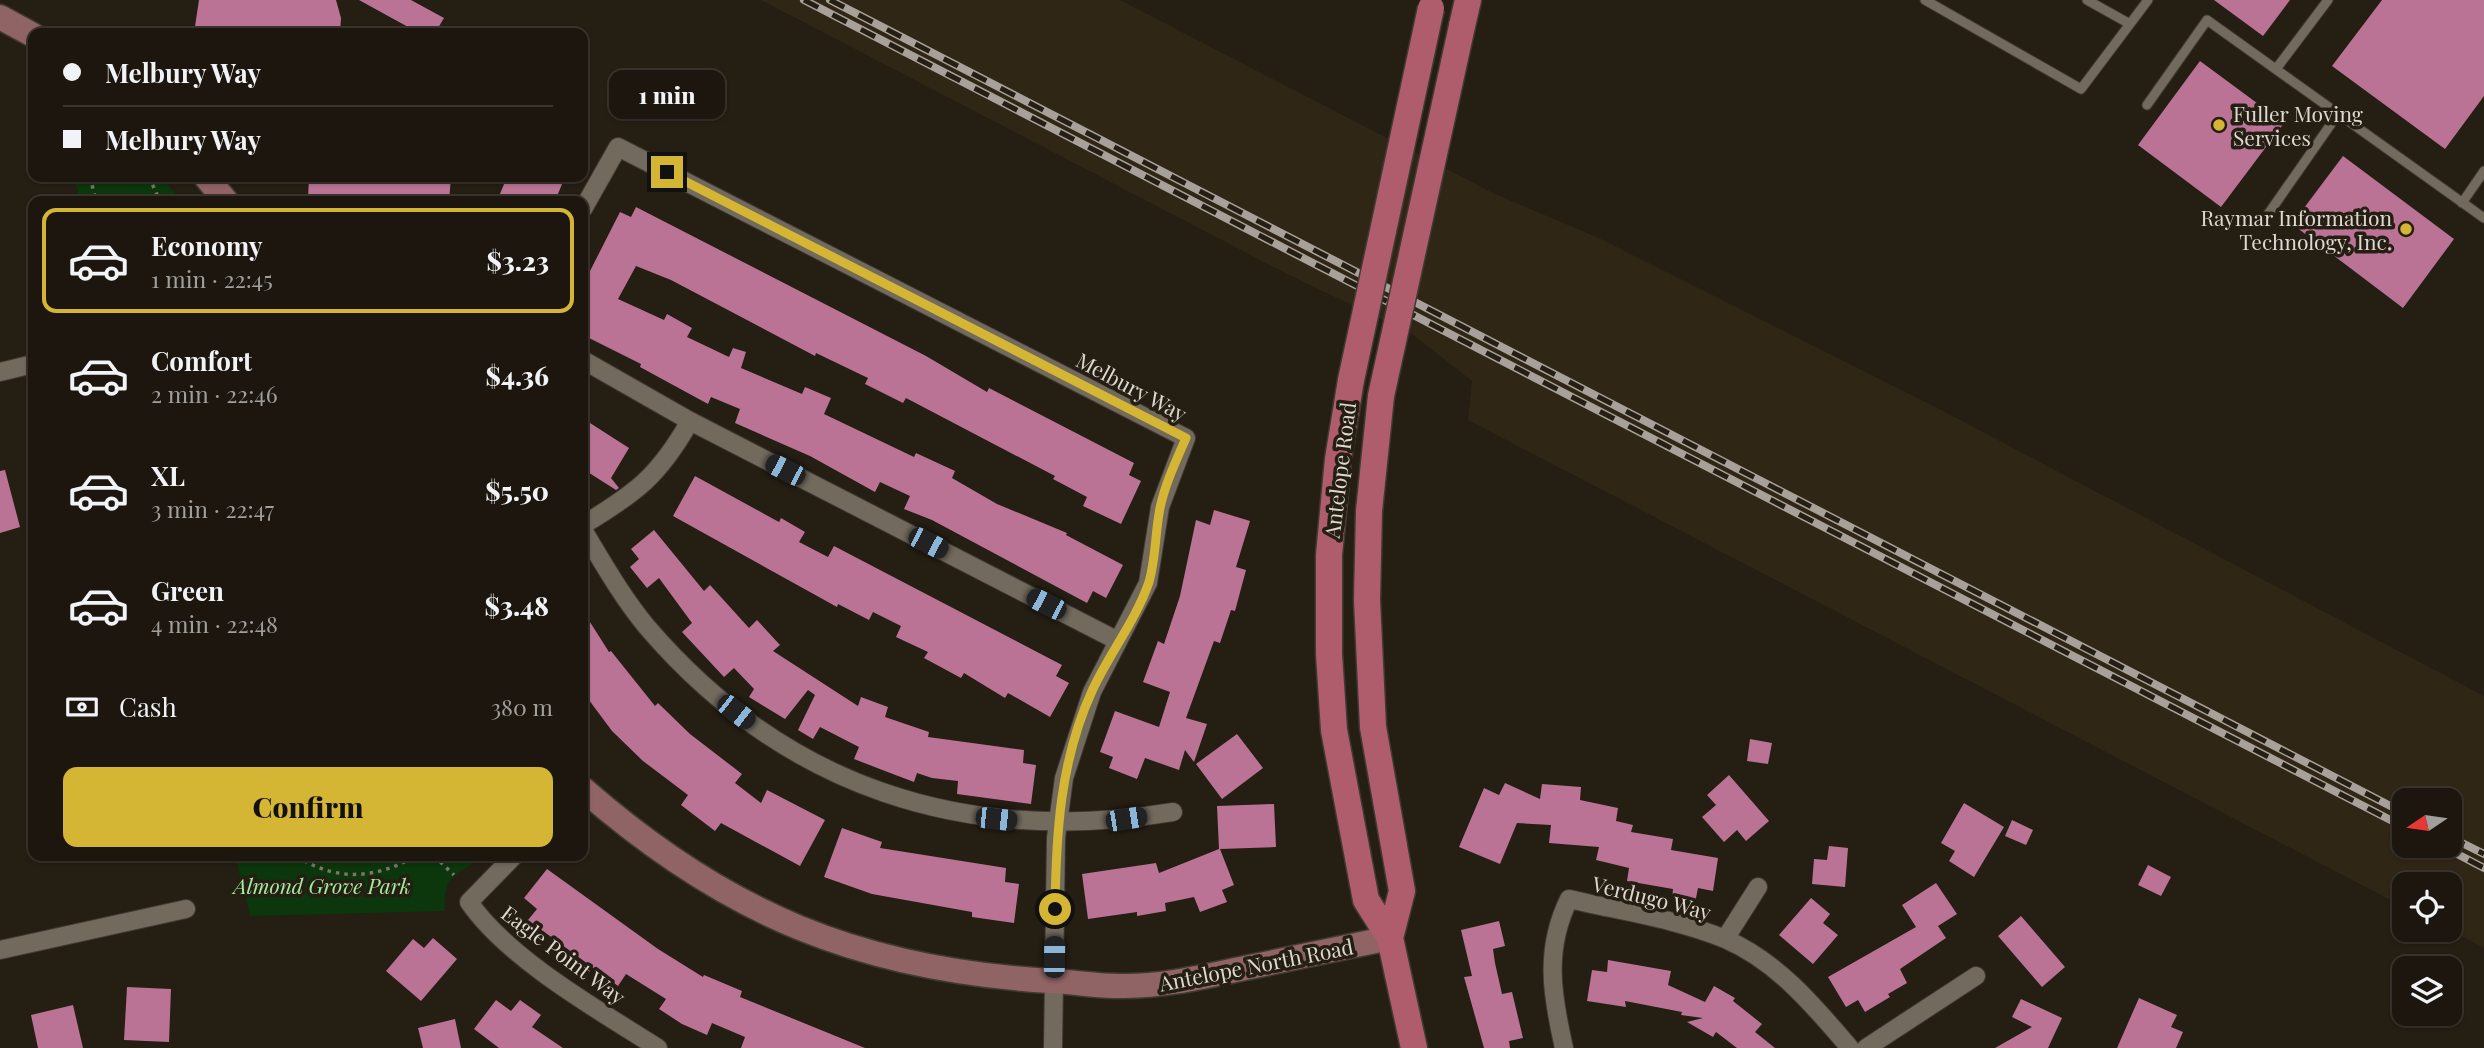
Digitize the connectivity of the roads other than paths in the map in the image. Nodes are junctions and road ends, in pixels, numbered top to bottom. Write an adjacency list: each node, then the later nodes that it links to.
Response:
1 (1925, 0): 8 (lane)
2 (2087, 0): 8 (lane)
3 (2148, 0): 8 (lane)
4 (2328, 0): 10 (lane)
5 (1432, 4): 33 (main road, Antelope Road, bridge)
6 (1465, 13): 33 (main road, Antelope Road, bridge)
7 (0, 17): 9 (main road)
8 (2130, 24)
9 (28, 32)
10 (2276, 69): 11 (lane); 12 (lane)
11 (2147, 105)
12 (2338, 114): 17 (lane); 19 (lane)
13 (2484, 171): 17 (lane)
14 (210, 182): 15 (main road)
15 (222, 196)
16 (588, 200): 26 (street, Melbury Way)
17 (2462, 203): 18 (lane)
18 (2484, 218)
19 (2264, 220)
20 (588, 363): 23 (street)
21 (28, 365): 22 (street)
22 (0, 372)
23 (690, 421): 24 (street); 26 (street)
24 (588, 524)
25 (588, 535): 29 (street)
26 (1118, 641): 29 (street, Melbury Way)
27 (588, 793): 37 (main road, Antelope North Road)
28 (1172, 812): 29 (street)
29 (1057, 823): 37 (street, Melbury Way)
30 (509, 861): 38 (street, Eagle Point Way)
31 (1758, 887): 34 (street, Verdugo Way)
32 (186, 909): 35 (street)
33 (1390, 938): 37 (main road, Antelope North Road); 40 (main road, Antelope Road)
34 (1725, 939): 41 (street, Verdugo Way); 42 (street, Verdugo Way)
35 (0, 950)
36 (1976, 976): 43 (street)
37 (1054, 981): 39 (street, Melbury Way)
38 (659, 1048)
39 (1053, 1048)
40 (1414, 1048)
41 (1564, 1048)
42 (1850, 1048)
43 (1866, 1048)

